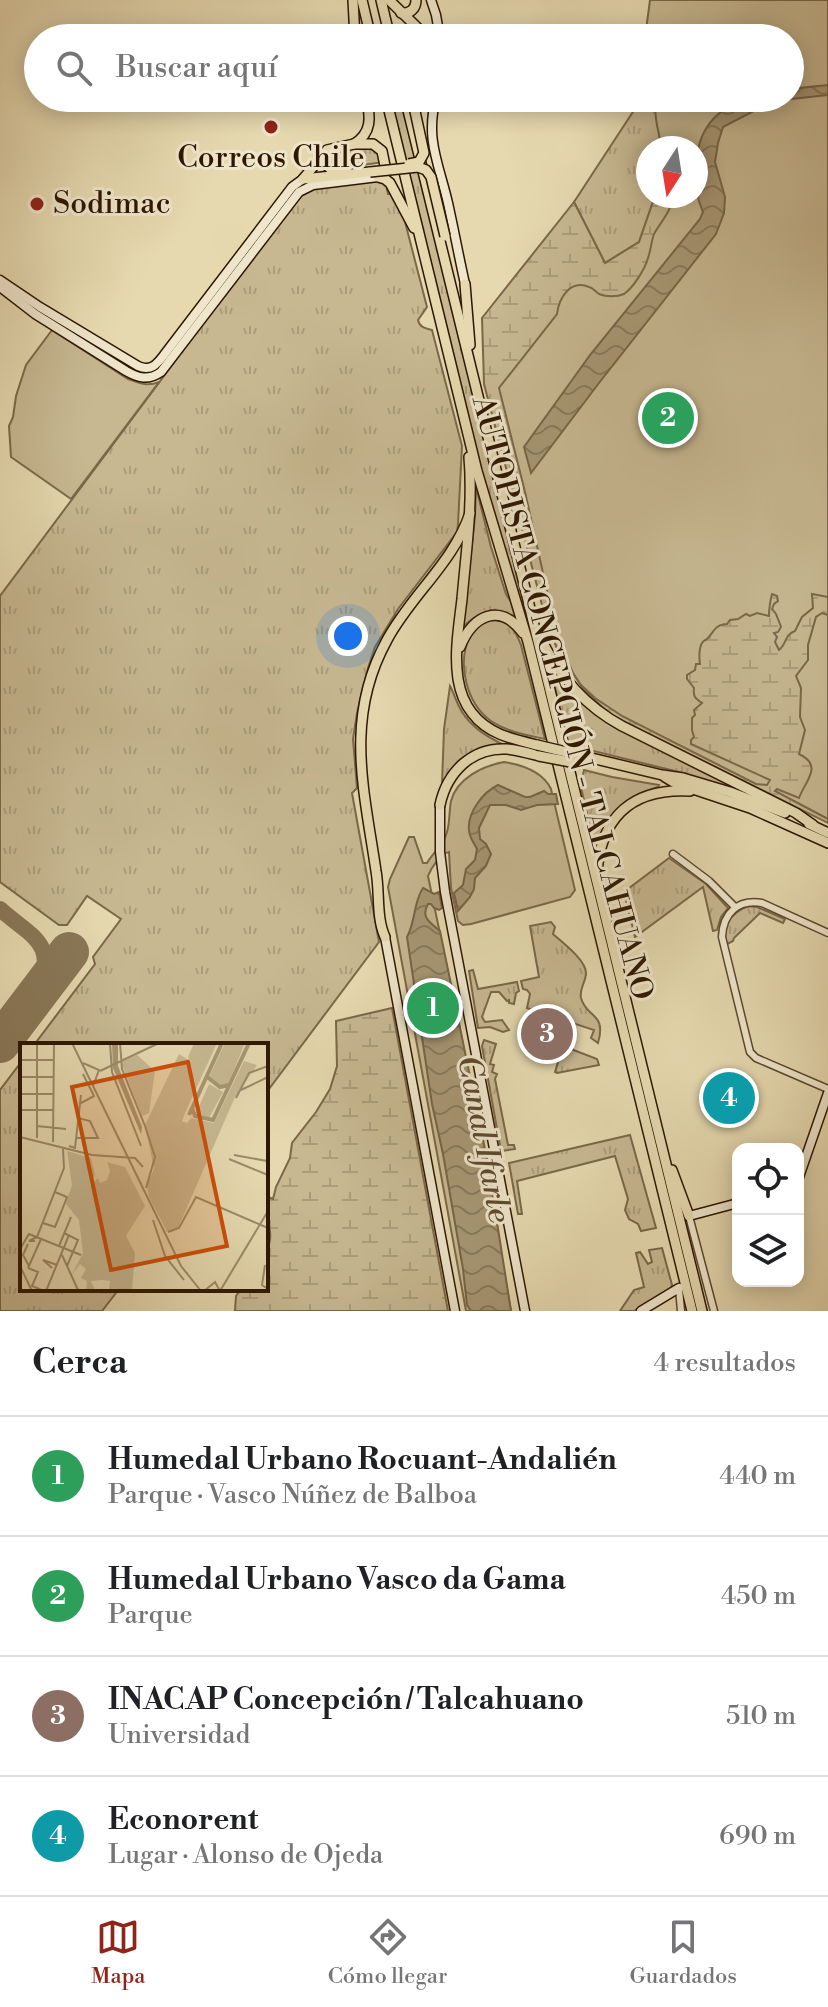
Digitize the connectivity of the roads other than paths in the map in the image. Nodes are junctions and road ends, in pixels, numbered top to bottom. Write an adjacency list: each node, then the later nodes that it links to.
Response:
1 (353, 0): 8 (main road)
2 (362, 0): 9 (main road)
3 (381, 0): 10 (main road)
4 (389, 0): 7 (main road)
5 (416, 0): 7 (main road)
6 (431, 0): 12 (street)
7 (401, 13): 11 (main road)
8 (354, 24)
9 (368, 24)
10 (387, 24)
11 (413, 24)
12 (438, 24)
13 (369, 112): 18 (main road)
14 (389, 112): 22 (main road, AUTOPISTA CONCEPCIÓN - TALCAHUANO)
15 (413, 112): 26 (main road, AUTOPISTA CONCEPCIÓN - TALCAHUANO)
16 (414, 112): 20 (main road, bridge)
17 (432, 112): 24 (street)
18 (354, 144): 19 (main road); 20 (main road)
19 (331, 149): 20 (main road); 21 (main road)
20 (373, 173): 21 (main road); 22 (main road); 25 (street); 26 (main road, bridge)
21 (303, 179): 23 (street)
22 (422, 250): 28 (main road, AUTOPISTA CONCEPCIÓN - TALCAHUANO)
23 (0, 280)
24 (465, 284): 27 (main road)
25 (0, 287)
26 (460, 324): 27 (main road, AUTOPISTA CONCEPCIÓN - TALCAHUANO)
27 (471, 364): 30 (main road, AUTOPISTA CONCEPCIÓN - TALCAHUANO)
28 (468, 434): 29 (main road); 31 (main road, AUTOPISTA CONCEPCIÓN - TALCAHUANO)
29 (470, 513): 32 (main road); 46 (main road)
30 (533, 620): 37 (main road); 43 (main road, AUTOPISTA CONCEPCIÓN - TALCAHUANO)
31 (528, 642): 32 (main road); 52 (main road, AUTOPISTA CONCEPCIÓN - TALCAHUANO)
32 (457, 662): 33 (main road)
33 (538, 750): 34 (main road, bridge); 36 (main road)
34 (662, 775): 35 (main road); 37 (main road)
35 (707, 793): 38 (main road); 43 (main road)
36 (440, 805): 55 (street)
37 (813, 825): 39 (main road)
38 (801, 830): 40 (main road); 41 (main road)
39 (828, 833)
40 (828, 843)
41 (828, 852)
42 (673, 854): 44 (street)
43 (597, 884): 48 (main road, AUTOPISTA CONCEPCIÓN - TALCAHUANO)
44 (735, 907): 45 (street); 47 (street)
45 (828, 933)
46 (385, 937): 54 (street)
47 (828, 1091): 49 (street)
48 (662, 1149): 51 (main road); 59 (main road, AUTOPISTA CONCEPCIÓN - TALCAHUANO)
49 (804, 1162)
50 (732, 1205): 51 (street)
51 (689, 1216): 60 (street)
52 (682, 1269): 53 (main road); 58 (main road, AUTOPISTA CONCEPCIÓN - TALCAHUANO)
53 (679, 1288): 56 (street); 57 (street)
54 (455, 1311)
55 (525, 1311)
56 (641, 1311)
57 (681, 1311)
58 (692, 1311)
59 (702, 1311)
60 (714, 1311)

